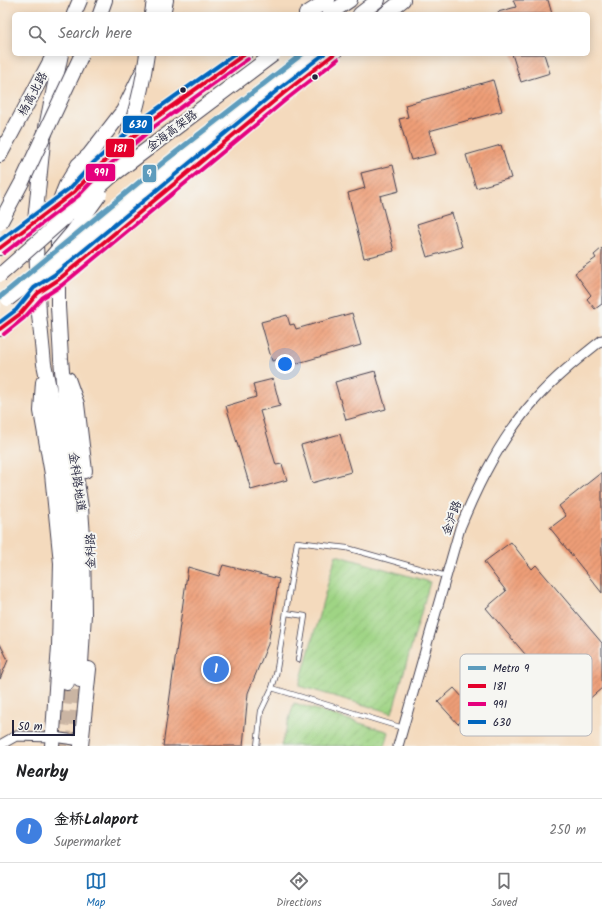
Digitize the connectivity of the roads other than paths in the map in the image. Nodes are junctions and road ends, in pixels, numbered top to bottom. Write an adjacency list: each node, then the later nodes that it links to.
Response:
1 (80, 0): 9 (main road)
2 (105, 0): 10 (main road)
3 (154, 0): 11 (main road)
4 (166, 0): 12 (main road)
5 (328, 0): 13 (main road)
6 (350, 0): 14 (main road)
7 (378, 0): 15 (main road)
8 (403, 0): 16 (main road)
9 (75, 12)
10 (101, 12)
11 (152, 12)
12 (163, 12)
13 (309, 12)
14 (332, 12)
15 (363, 12)
16 (388, 12)
17 (53, 56): 26 (main road, 杨高北路)
18 (61, 56): 28 (main road, 杨高北路)
19 (81, 56): 29 (main road, bridge)
20 (147, 56): 34 (main road, bridge)
21 (149, 56): 27 (main road)
22 (242, 56): 27 (main road)
23 (271, 56): 31 (main road, 金海高架路, bridge)
24 (307, 56): 34 (main road, 金海高架路, bridge)
25 (331, 56): 32 (main road)
26 (0, 155)
27 (58, 205): 28 (main road); 32 (main road, 金科路)
28 (35, 221): 30 (main road); 33 (main road)
29 (0, 223)
30 (0, 248)
31 (0, 275)
32 (58, 280): 33 (main road); 37 (main road, 金科路)
33 (38, 293): 35 (main road); 38 (main road)
34 (4, 302)
35 (0, 329)
36 (602, 340): 40 (street, 金沪路)
37 (60, 359): 39 (main road, 金科路); 47 (main road, 金科路)
38 (44, 364): 39 (main road); 46 (main road)
39 (59, 407): 43 (main road, 金科路地道)
40 (446, 576): 41 (lane); 45 (street, 金沪路)
41 (286, 614): 42 (lane); 44 (lane)
42 (298, 660)
43 (73, 681)
44 (272, 688): 45 (lane); 49 (lane)
45 (403, 728): 50 (street, 金沪路)
46 (52, 741): 47 (street); 48 (street)
47 (81, 744)
48 (0, 745)
49 (257, 746)
50 (398, 746)

